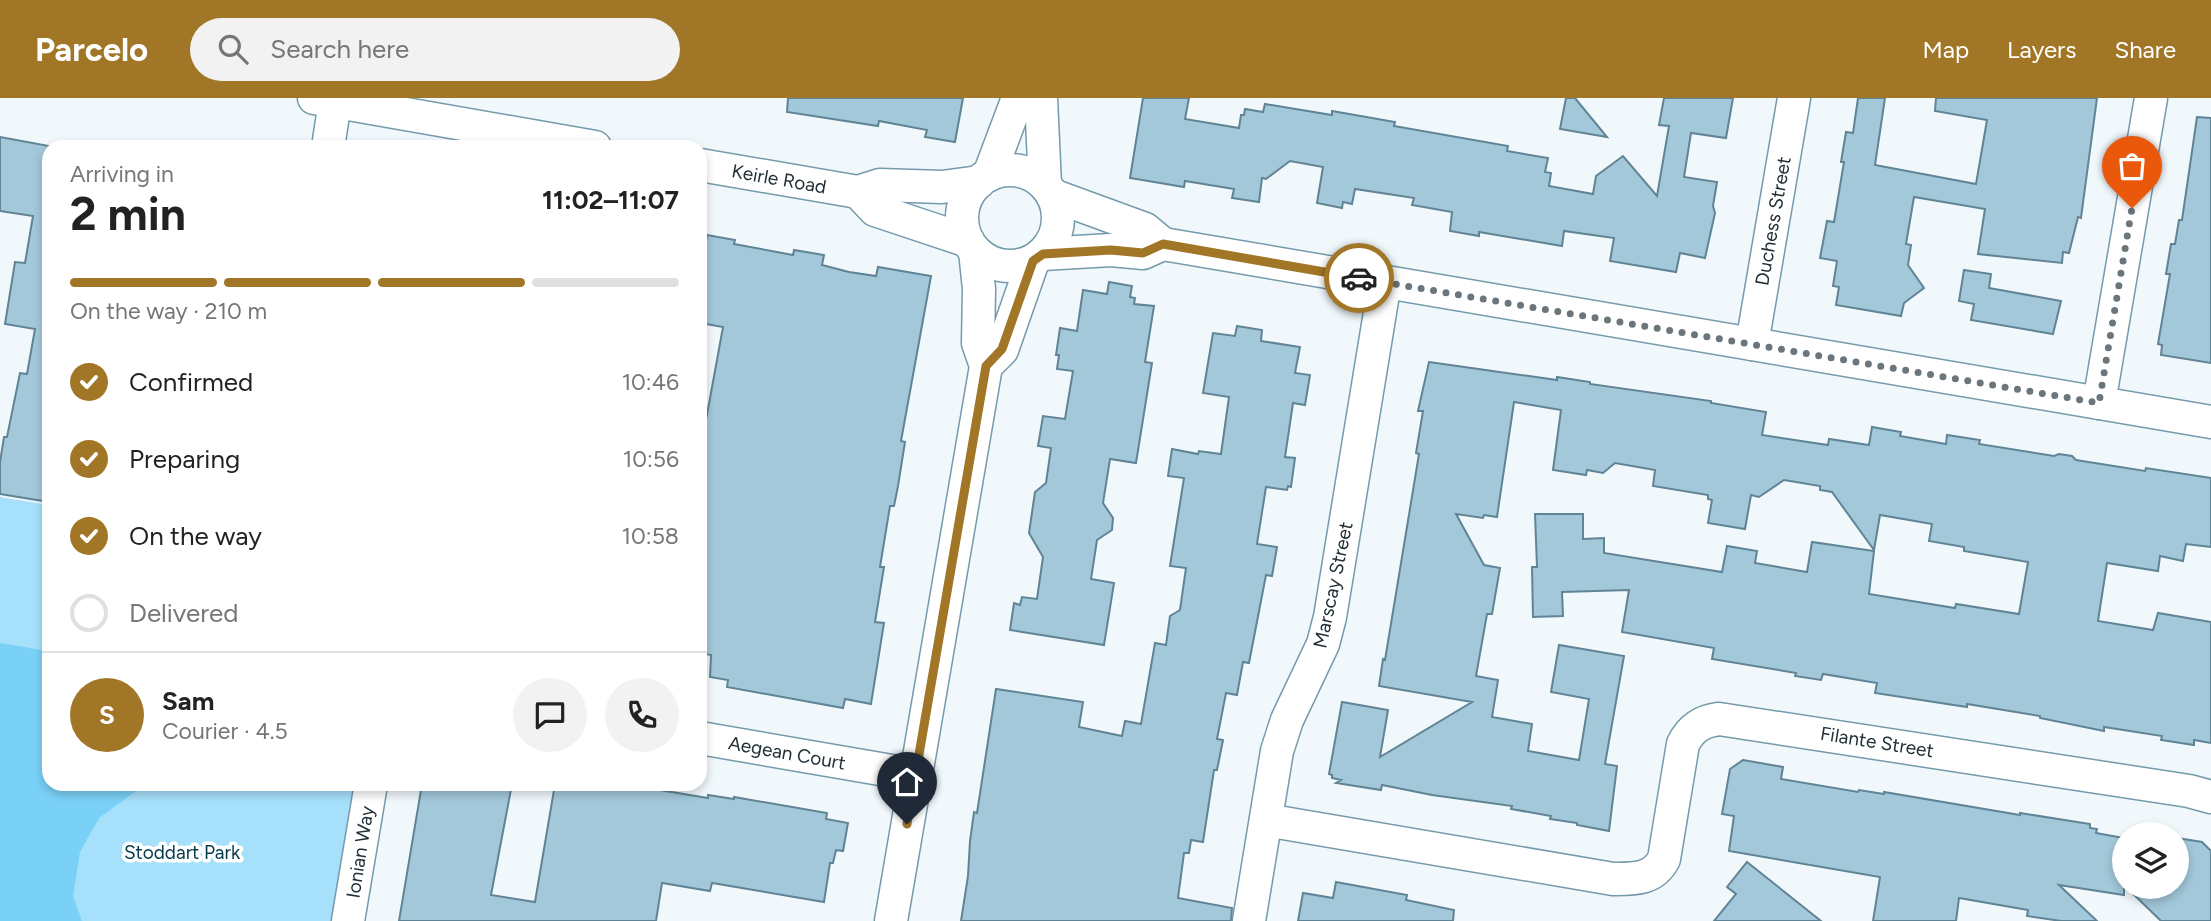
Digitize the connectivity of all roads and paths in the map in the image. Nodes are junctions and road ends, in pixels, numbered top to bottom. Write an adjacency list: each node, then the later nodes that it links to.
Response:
1 (1018, 98): 10 (street)
2 (1041, 98): 11 (street)
3 (1794, 98): 17 (street, Duchess Street)
4 (2151, 98): 19 (street)
5 (324, 100): 6 (street); 7 (street)
6 (412, 107): 8 (street)
7 (327, 140)
8 (564, 140)
9 (707, 166): 12 (street, Keirle Road)
10 (984, 178): 11 (street); 12 (street, Keirle Road); 14 (street)
11 (1049, 190): 13 (street); 15 (street)
12 (859, 192): 14 (street, Keirle Road)
13 (1163, 244): 15 (street); 16 (street)
14 (971, 246): 15 (street); 18 (street)
15 (1038, 257): 18 (street)
16 (1385, 282): 17 (street); 25 (street, Marscay Street)
17 (1752, 344): 19 (street)
18 (986, 366): 22 (street)
19 (2099, 403): 20 (street)
20 (2211, 422)
21 (707, 739): 22 (street, Aegean Court)
22 (915, 775): 27 (street)
23 (370, 791): 26 (street, Ionian Way)
24 (2211, 797): 25 (street, Filante Street)
25 (1266, 820): 28 (street, Marscay Street)
26 (348, 921)
27 (891, 921)
28 (1249, 921)

